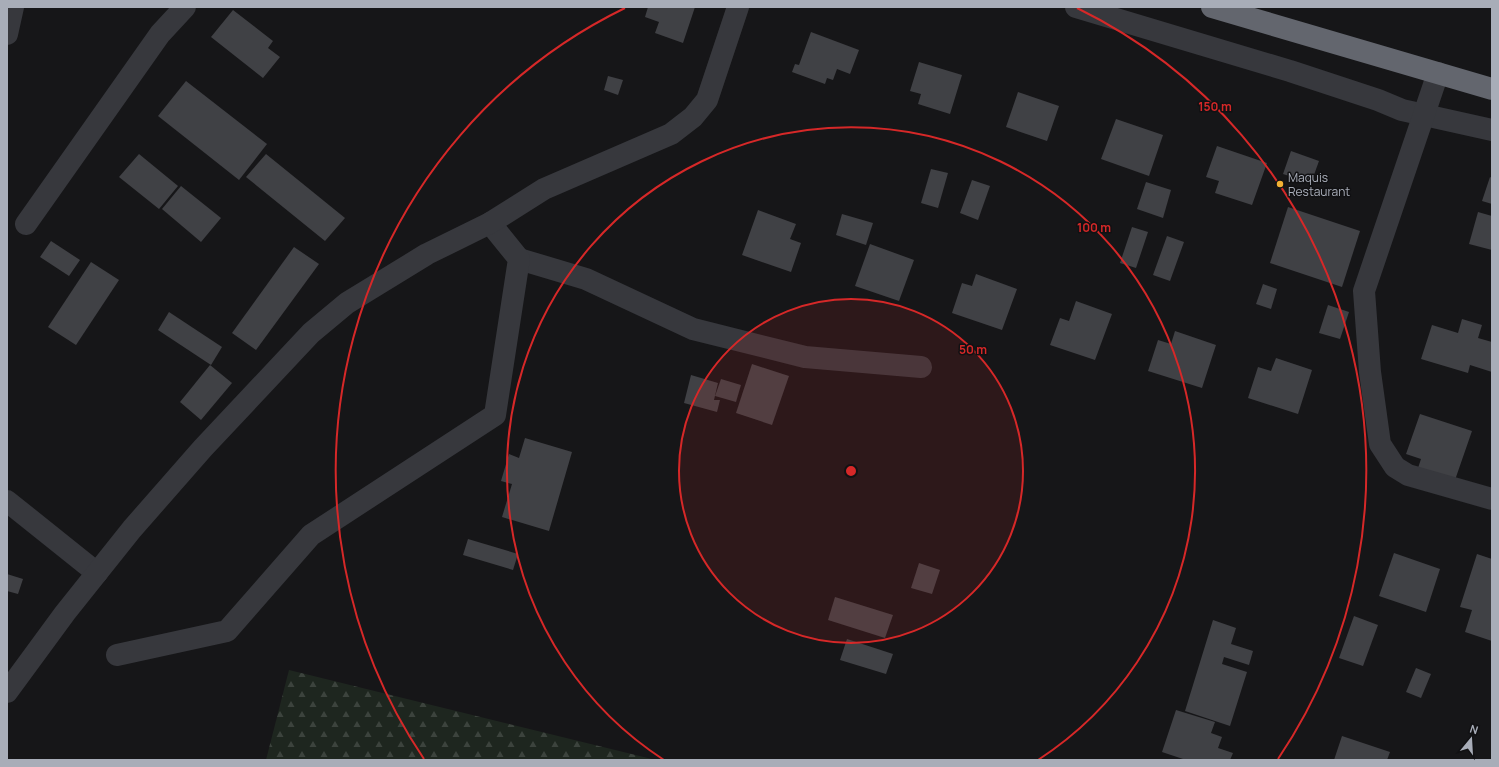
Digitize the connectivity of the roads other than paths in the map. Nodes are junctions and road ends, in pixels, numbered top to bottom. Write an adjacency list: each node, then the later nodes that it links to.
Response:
1 (13, 7): 6 (street)
2 (185, 7): 12 (street)
3 (738, 7): 11 (street)
4 (1076, 7): 9 (street)
5 (1212, 7): 7 (highway)
6 (7, 34)
7 (1438, 73): 8 (highway); 9 (street)
8 (1492, 89)
9 (1425, 114): 10 (street); 15 (street)
10 (1492, 130)
11 (490, 223): 13 (street); 17 (street)
12 (26, 224)
13 (519, 259): 14 (street); 18 (street)
14 (922, 367)
15 (1492, 499)
16 (7, 501): 17 (street)
17 (97, 573): 19 (street)
18 (117, 655)
19 (7, 692)

